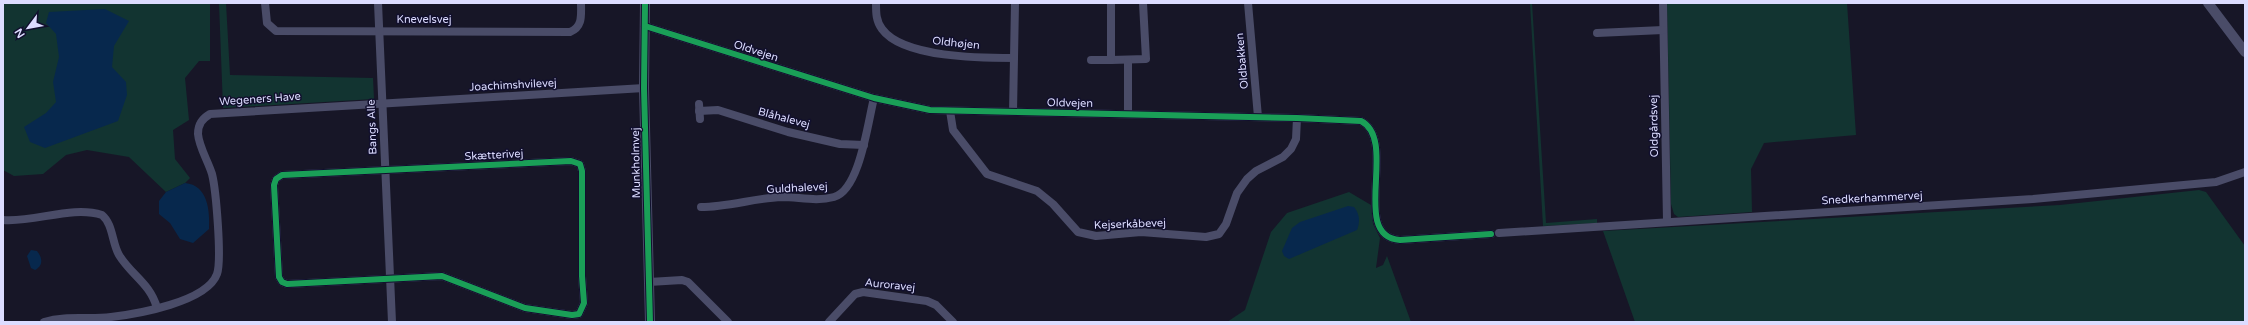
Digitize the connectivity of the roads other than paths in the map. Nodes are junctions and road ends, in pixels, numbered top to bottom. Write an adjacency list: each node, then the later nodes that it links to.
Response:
1 (265, 3): 13 (street, Knevelsvej)
2 (378, 3): 13 (street, Bangs Alle)
3 (580, 3): 13 (street, Knevelsvej)
4 (645, 3): 12 (street, Munkholmvej)
5 (876, 3): 17 (street, Oldhøjen)
6 (1014, 3): 17 (street)
7 (1111, 3): 19 (street)
8 (1143, 3): 20 (street)
9 (1248, 3): 28 (street, Oldbakken)
10 (1663, 3): 14 (street, Oldgårdsvej)
11 (2208, 3): 16 (street)
12 (645, 26): 21 (street, Munkholmvej); 22 (street, Oldvejen)
13 (379, 30): 23 (street, Bangs Alle)
14 (1663, 30): 15 (street); 35 (street, Oldgårdsvej)
15 (1597, 33)
16 (2245, 52)
17 (1014, 58): 26 (street)
18 (1091, 60): 19 (street)
19 (1111, 60): 20 (street)
20 (1128, 60): 27 (street)
21 (644, 88): 23 (street, Joachimshvilevej); 38 (street, Munkholmvej)
22 (874, 98): 24 (street, Oldvejen); 30 (street, Guldhalevej)
23 (382, 103): 31 (street, Bangs Alle); 39 (street, Wegeners Have)
24 (950, 111): 26 (street, Oldvejen); 29 (street, Kejserkåbevej)
25 (699, 112): 30 (street, Blåhalevej)
26 (1013, 112): 27 (street, Oldvejen)
27 (1128, 114): 28 (street, Oldvejen)
28 (1258, 117): 29 (street, Oldvejen)
29 (1297, 118): 36 (street, Oldvejen)
30 (864, 145): 33 (street, Guldhalevej)
31 (385, 170): 37 (street, Bangs Alle); 37 (street, Skætterivej); 37 (street, Skætterivej)
32 (2245, 172): 35 (street, Snedkerhammervej)
33 (701, 208)
34 (3, 220): 39 (street)
35 (1667, 221): 36 (street, Snedkerhammervej)
36 (1406, 240)
37 (390, 278): 41 (street, Bangs Alle)
38 (649, 282): 42 (street, Munkholmvej); 43 (street)
39 (157, 308): 40 (street, Wegeners Have)
40 (44, 322)
41 (392, 322)
42 (650, 322)
43 (728, 322)
44 (830, 322): 45 (street, Auroravej)
45 (953, 322)

